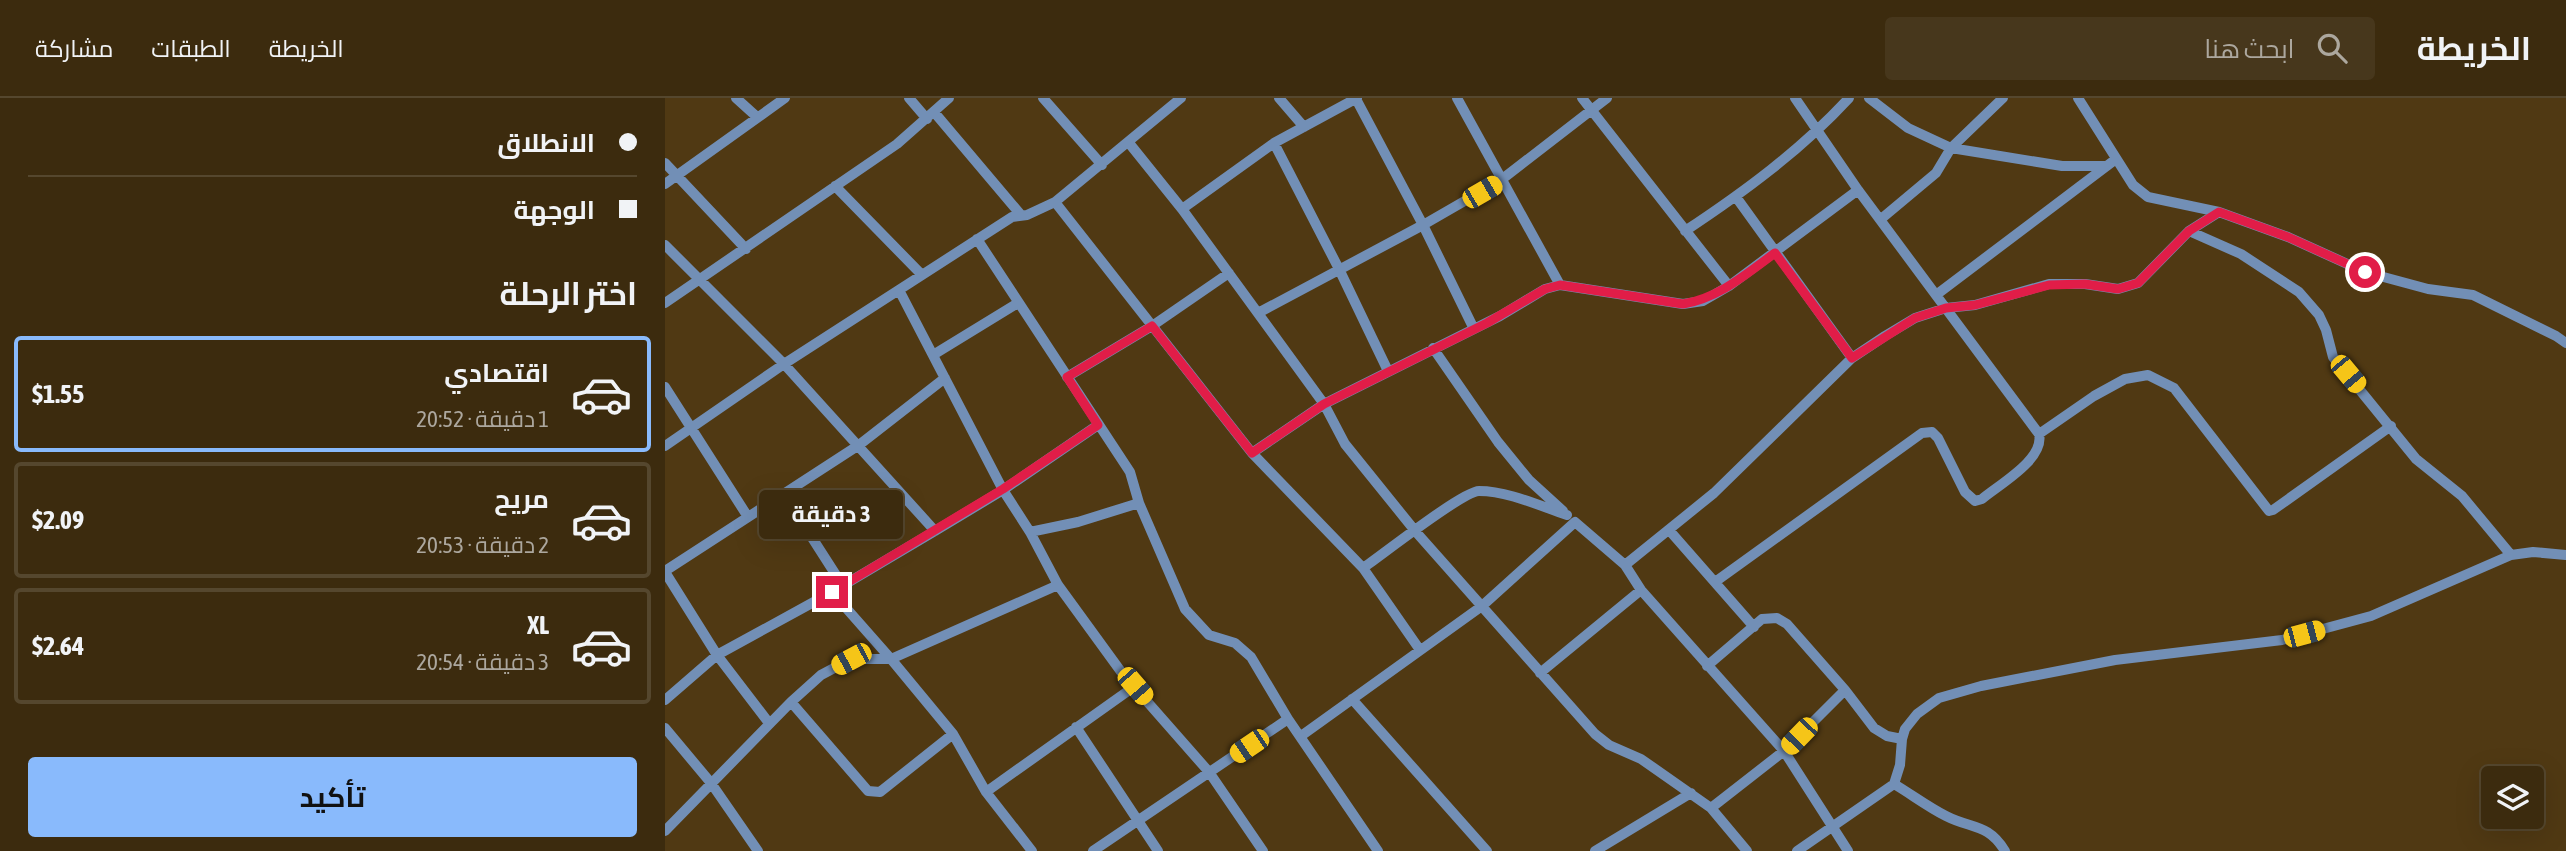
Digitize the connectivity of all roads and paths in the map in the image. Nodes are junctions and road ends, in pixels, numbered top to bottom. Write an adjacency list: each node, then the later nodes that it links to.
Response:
1 (736, 98): 19 (street)
2 (785, 98): 19 (street)
3 (909, 98): 18 (street)
4 (949, 98): 18 (street)
5 (1044, 98): 27 (street)
6 (1279, 98): 20 (street)
7 (1357, 98): 20 (street); 39 (street)
8 (1457, 98): 29 (street)
9 (1582, 98): 17 (street)
10 (1607, 98): 17 (street)
11 (1795, 98): 21 (street)
12 (1849, 98): 21 (street)
13 (1869, 98): 24 (street)
14 (2003, 98): 24 (street)
15 (2078, 98): 25 (street)
16 (1178, 99): 22 (street)
17 (1592, 109): 29 (street); 40 (street)
18 (930, 116): 31 (street); 37 (street)
19 (757, 117): 28 (street)
20 (1304, 127): 23 (street)
21 (1818, 132): 32 (street); 33 (street)
22 (1129, 143): 27 (street); 35 (street)
23 (1274, 143): 35 (street); 46 (street)
24 (1951, 148): 25 (street); 38 (street)
25 (2112, 162): 36 (street); 53 (street)
26 (665, 163): 28 (street)
27 (1102, 164): 34 (street)
28 (677, 176): 30 (street); 44 (street)
29 (1501, 180): 39 (street); 50 (street)
30 (665, 184)
31 (835, 187): 44 (street); 48 (street)
32 (1858, 190): 38 (street); 45 (street)
33 (1736, 197): 40 (street); 45 (street)
34 (1055, 202): 37 (street); 58 (street)
35 (1182, 209): 47 (street)
36 (2219, 212): 41 (street); 60 (street)
37 (1021, 215): 42 (street)
38 (1881, 219): 53 (street)
39 (1423, 225): 46 (street); 59 (street)
40 (1685, 231): 51 (street)
41 (2189, 231): 56 (street); 71 (street)
42 (977, 239): 48 (street); 55 (street)
43 (665, 244): 49 (street)
44 (746, 248): 49 (street)
45 (1775, 253): 51 (street); 63 (street)
46 (1339, 269): 57 (street); 65 (street)
47 (1229, 273): 57 (street); 58 (street)
48 (922, 275): 52 (street)
49 (699, 280): 54 (street); 64 (street)
50 (1560, 285): 51 (street); 59 (street)
51 (1729, 286)
52 (899, 290): 62 (street); 64 (street)
53 (1936, 295): 56 (street)
54 (665, 303)
55 (1019, 303): 62 (street); 66 (street)
56 (1946, 308): 63 (street); 73 (street)
57 (1258, 313): 69 (street)
58 (1152, 326): 66 (street); 76 (street)
59 (1474, 329): 61 (street)
60 (2566, 343)
61 (1433, 348): 65 (street); 81 (street)
62 (933, 355): 67 (street)
63 (1852, 358): 82 (street)
64 (784, 364): 72 (street); 74 (street)
65 (1388, 371): 69 (street)
66 (1067, 377): 70 (street)
67 (945, 378): 74 (street); 77 (street)
68 (665, 387): 72 (street)
69 (1324, 404): 76 (street); 85 (street)
70 (1098, 425): 77 (street); 79 (street)
71 (2391, 426): 73 (street); 86 (street)
72 (691, 428): 75 (street); 80 (street)
73 (2039, 433): 91 (street)
74 (859, 444): 78 (street); 83 (street)
75 (665, 446)
76 (1252, 453): 89 (street)
77 (1003, 489): 83 (street); 84 (street)
78 (783, 494): 80 (street); 93 (street)
79 (1139, 503): 84 (street); 108 (street)
80 (748, 517): 90 (street)
81 (1571, 518): 85 (street); 88 (street); 96 (street)
82 (1669, 530): 88 (street); 91 (street)
83 (935, 531): 93 (street)
84 (1030, 532): 92 (street)
85 (1416, 532): 89 (street); 96 (street)
86 (2511, 555): 87 (street); 114 (street)
87 (2566, 555)
88 (1625, 565): 94 (street)
89 (1363, 568): 98 (street)
90 (665, 571): 99 (street)
91 (1714, 582): 97 (street)
92 (1058, 584): 100 (street); 103 (street)
93 (843, 586): 95 (street)
94 (1641, 590): 101 (street); 102 (street)
95 (832, 592): 99 (street); 100 (street)
96 (1482, 606): 98 (street); 102 (street)
97 (1754, 627): 101 (street); 104 (street)
98 (1420, 650): 105 (street)
99 (717, 654): 106 (street); 109 (street)
100 (891, 659): 107 (street); 112 (street)
101 (1707, 666): 115 (street)
102 (1540, 673): 120 (street)
103 (1135, 686): 110 (street); 116 (street)
104 (1845, 690): 114 (street); 115 (street)
105 (1352, 699): 113 (street); 131 (street)
106 (665, 701)
107 (791, 702): 109 (street); 112 (street)
108 (1288, 719): 113 (street); 116 (street)
109 (769, 723): 117 (street)
110 (1076, 727): 119 (street); 122 (street)
111 (665, 728): 117 (street)
112 (953, 734): 119 (street)
113 (1301, 736): 130 (street)
114 (1902, 739): 118 (street)
115 (1784, 751): 121 (street); 123 (street)
116 (1209, 772): 122 (street); 129 (street)
117 (711, 783): 124 (street); 125 (street)
118 (1894, 784): 123 (street); 136 (street)
119 (986, 792): 126 (street)
120 (1691, 793): 121 (street); 132 (street)
121 (1711, 808): 133 (street)
122 (1138, 820): 127 (street); 128 (street)
123 (1835, 827): 134 (street); 135 (street)
124 (665, 831)
125 (758, 851)
126 (1032, 851)
127 (1093, 851)
128 (1158, 851)
129 (1263, 851)
130 (1378, 851)
131 (1487, 851)
132 (1595, 851)
133 (1747, 851)
134 (1797, 851)
135 (1848, 851)
136 (2005, 851)

